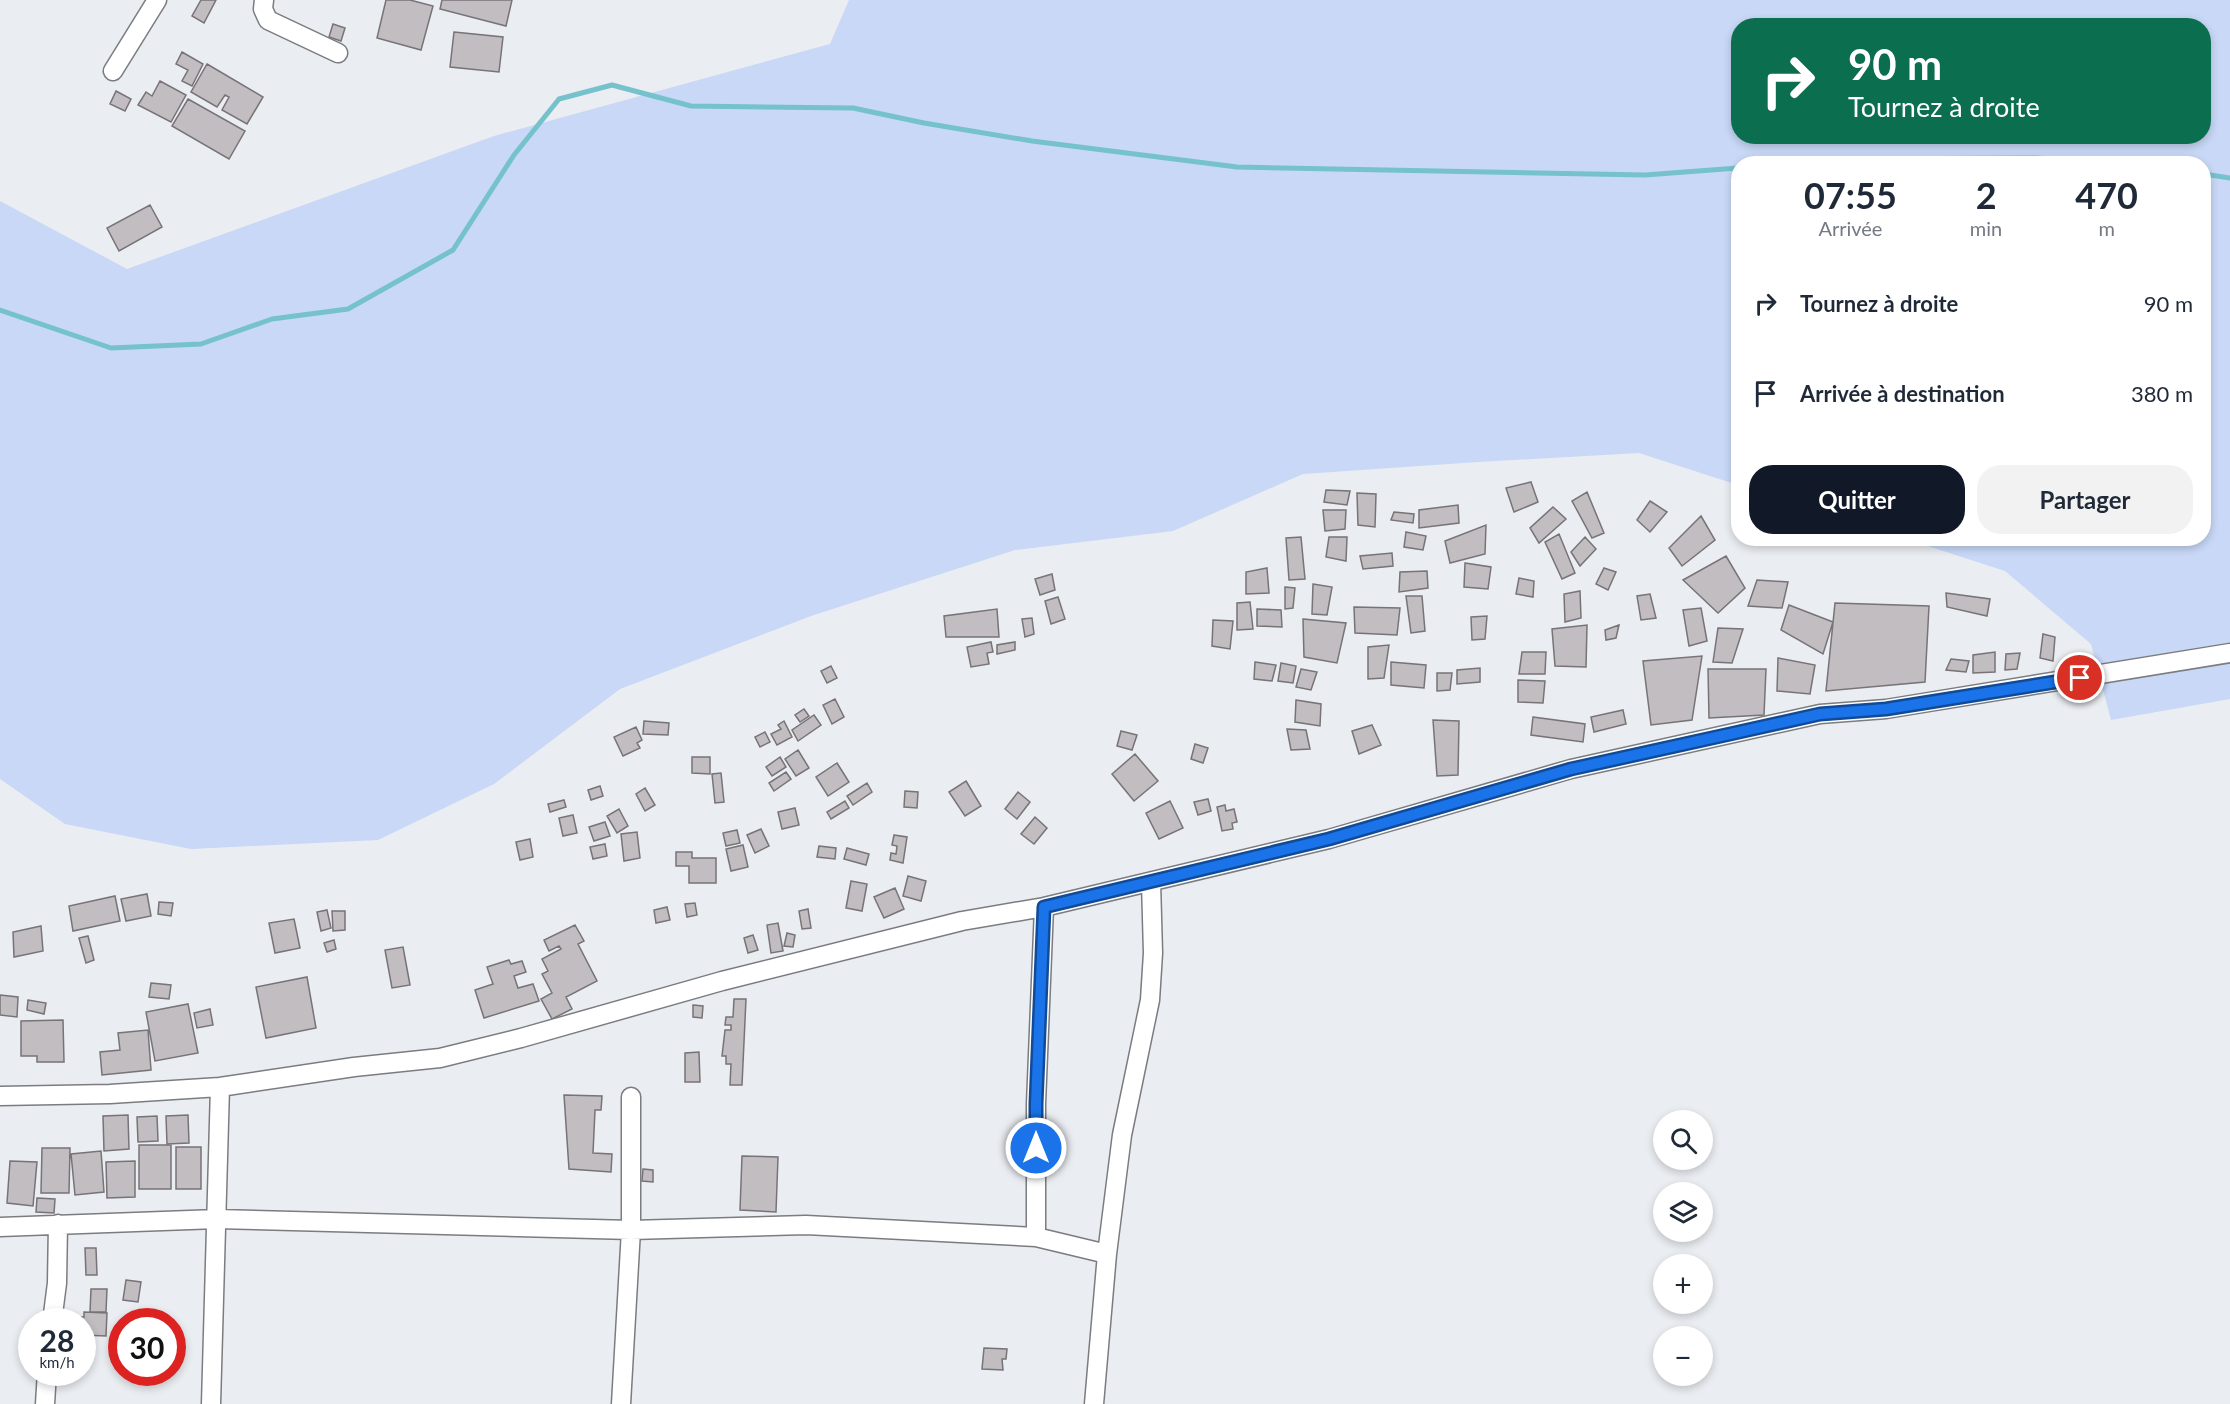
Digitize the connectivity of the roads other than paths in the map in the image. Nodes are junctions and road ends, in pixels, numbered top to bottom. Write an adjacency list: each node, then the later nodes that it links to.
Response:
1 (157, 0): 4 (street)
2 (264, 0): 3 (street)
3 (338, 53)
4 (113, 71)
5 (2230, 653): 6 (street)
6 (1150, 882): 7 (street); 16 (street)
7 (1044, 907): 8 (street); 15 (street)
8 (220, 1087): 9 (street); 11 (street)
9 (0, 1096)
10 (631, 1097): 14 (street)
11 (217, 1219): 12 (street); 14 (street); 20 (street)
12 (58, 1224): 13 (street); 17 (street)
13 (0, 1227)
14 (631, 1230): 15 (street); 21 (street)
15 (1036, 1237): 16 (street)
16 (1107, 1254): 22 (street)
17 (54, 1308)
18 (46, 1386): 19 (street)
19 (45, 1404)
20 (211, 1404)
21 (621, 1404)
22 (1094, 1404)

